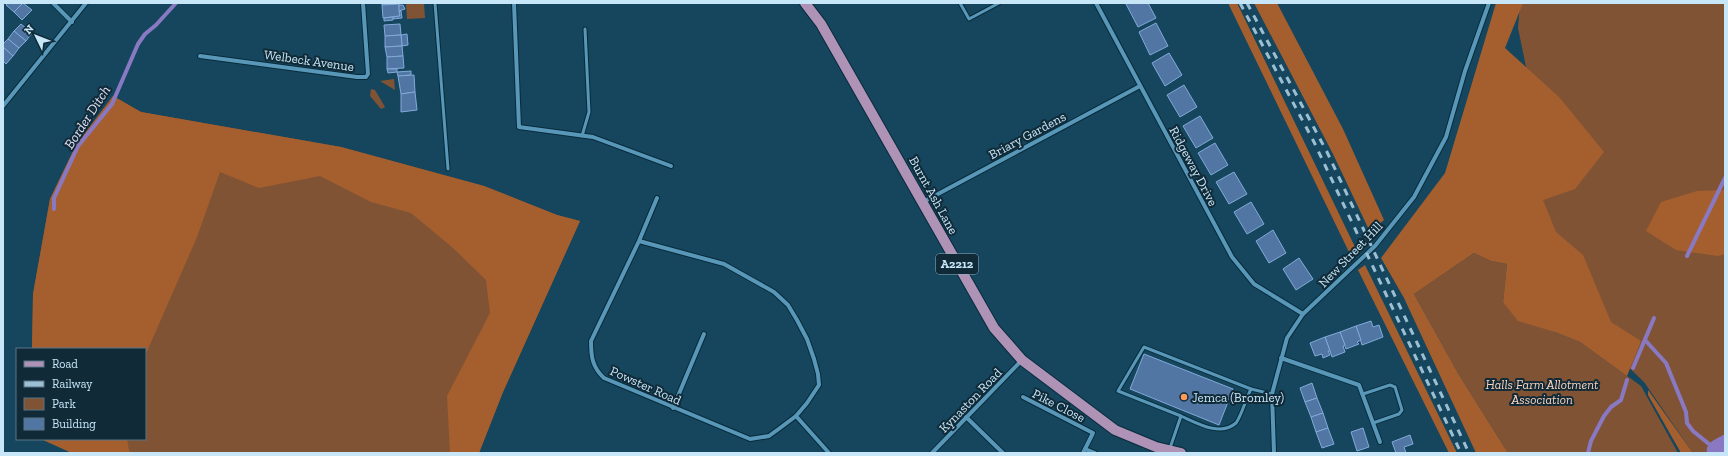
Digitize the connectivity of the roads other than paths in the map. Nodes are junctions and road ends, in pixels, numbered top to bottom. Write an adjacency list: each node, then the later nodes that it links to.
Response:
1 (53, 3): 11 (street)
2 (86, 3): 11 (street)
3 (363, 3): 13 (street, Welbeck Avenue)
4 (435, 3): 18 (lane)
5 (514, 3): 16 (street)
6 (805, 3): 20 (main road, Burnt Ash Lane / A2212)
7 (960, 3): 8 (lane)
8 (1000, 3)
9 (1096, 3): 14 (street, Ridgeway Drive)
10 (1489, 3): 22 (street, New Street Hill)
11 (72, 22): 15 (street)
12 (585, 29): 16 (lane)
13 (200, 56)
14 (1140, 86): 20 (street, Briary Gardens); 22 (street, Ridgeway Drive)
15 (3, 106)
16 (582, 136): 17 (street)
17 (671, 166)
18 (448, 169)
19 (657, 198): 21 (street, Powster Road)
20 (923, 202): 25 (main road, Burnt Ash Lane / A2212)
21 (639, 241): 30 (street, Powster Road); 31 (street, Powster Road)
22 (1303, 314): 24 (street, New Street Hill)
23 (704, 334): 30 (street)
24 (1281, 358): 27 (street, New Street Hill); 28 (street)
25 (1022, 360): 33 (street, Kynaston Road); 36 (main road, Burnt Ash Lane / A2212)
26 (1251, 388): 27 (lane); 32 (lane); 32 (lane)
27 (1272, 394): 43 (street, New Street Hill)
28 (1362, 394): 34 (street); 34 (lane)
29 (1023, 397): 37 (street, Pike Close)
30 (673, 408): 31 (street, Powster Road)
31 (796, 416): 38 (street)
32 (1181, 416): 36 (lane)
33 (966, 417): 39 (street, Kynaston Road); 40 (street)
34 (1373, 424): 35 (street)
35 (1380, 442)
36 (1170, 449): 42 (main road, Burnt Ash Lane / A2212)
37 (1084, 451): 41 (street, Pike Close)
38 (829, 453)
39 (932, 453)
40 (1003, 453)
41 (1095, 453)
42 (1181, 453)
43 (1274, 453)

